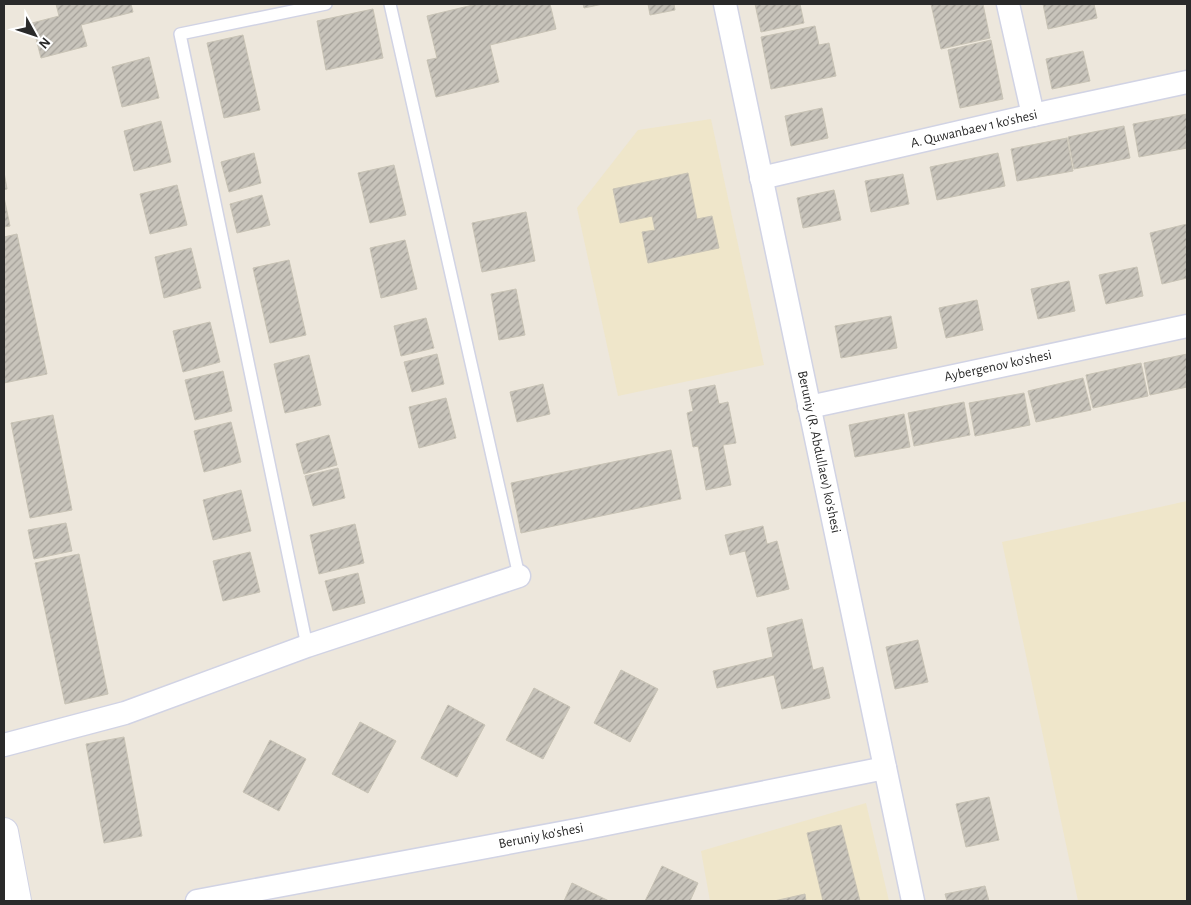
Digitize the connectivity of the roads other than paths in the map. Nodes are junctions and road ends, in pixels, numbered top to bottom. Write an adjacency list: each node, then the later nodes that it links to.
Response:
1 (326, 4): 11 (lane)
2 (390, 4): 10 (lane)
3 (725, 4): 7 (street, Beruniy (R. Abdullaev) ko'shesi)
4 (1008, 4): 6 (street)
5 (1187, 82): 6 (street, A. Quwanbaev 1 ko'shesi)
6 (1033, 115): 7 (street, A. Quwanbaev 1 ko'shesi)
7 (761, 178): 9 (street, Beruniy (R. Abdullaev) ko'shesi)
8 (1187, 326): 9 (street, Aybergenov ko'shesi)
9 (810, 407): 13 (street, Beruniy (R. Abdullaev) ko'shesi)
10 (519, 576): 11 (street)
11 (307, 646): 12 (street)
12 (4, 745)
13 (886, 768): 16 (street, Beruniy ko'shesi); 17 (street, Beruniy (R. Abdullaev) ko'shesi)
14 (4, 832): 15 (street)
15 (17, 901)
16 (197, 901)
17 (913, 901)

